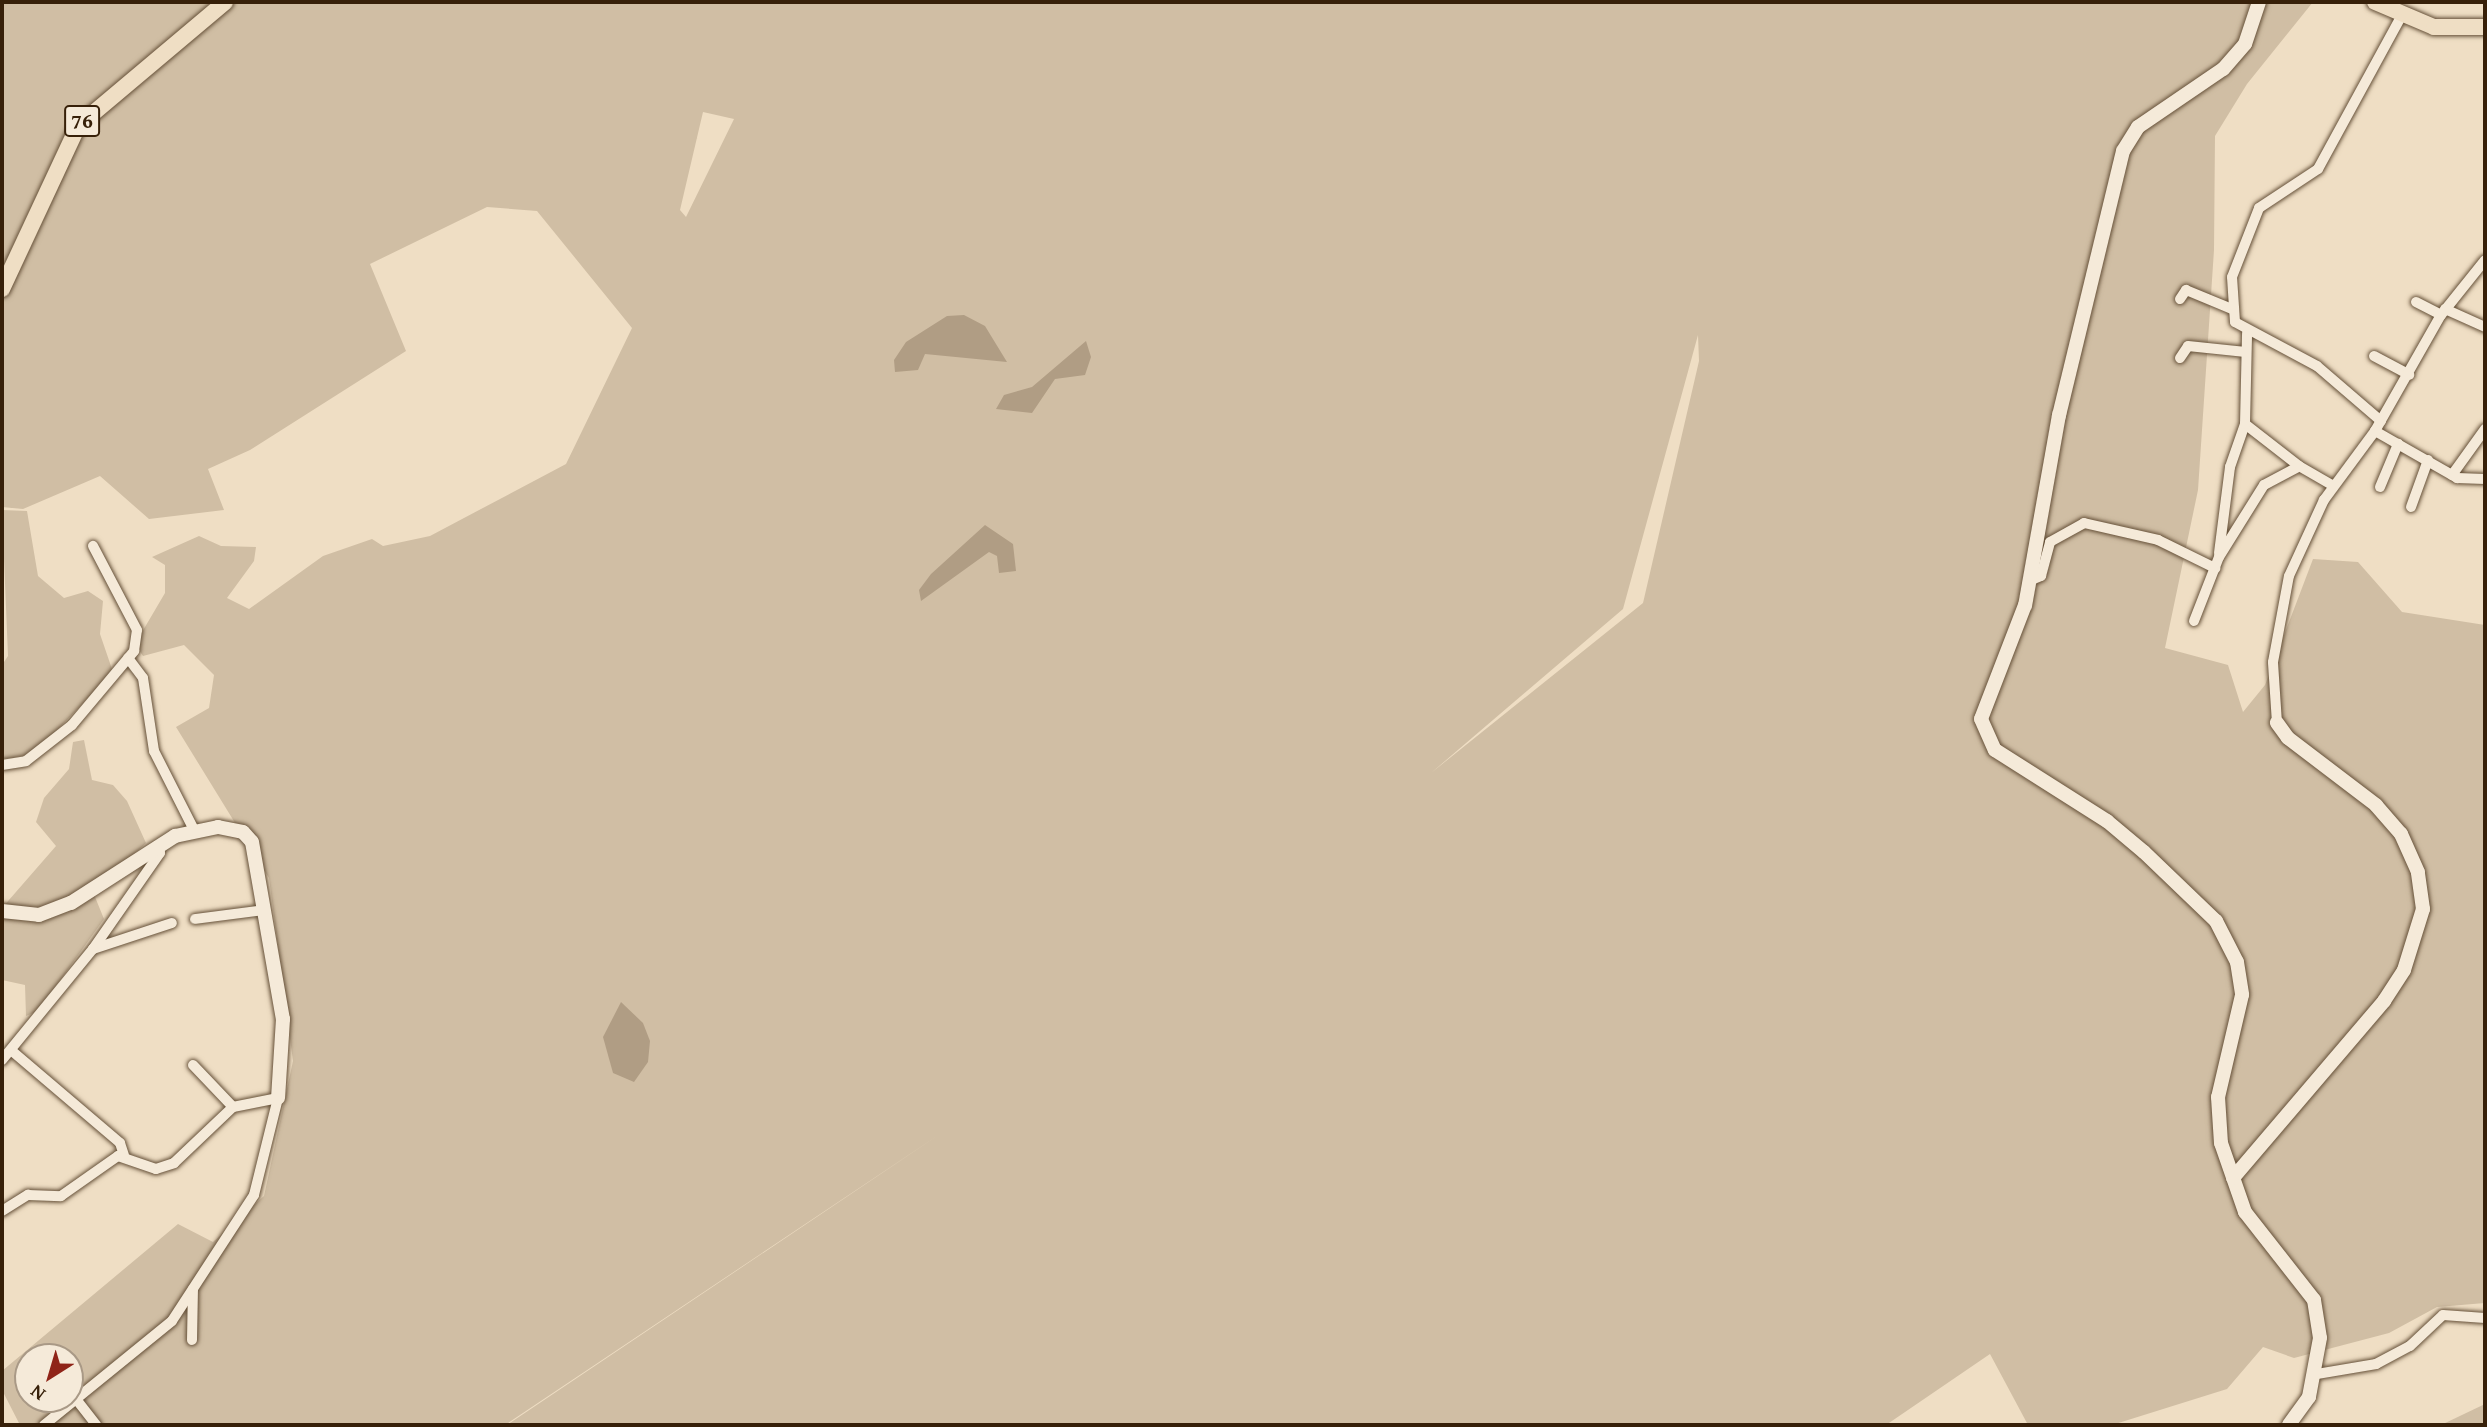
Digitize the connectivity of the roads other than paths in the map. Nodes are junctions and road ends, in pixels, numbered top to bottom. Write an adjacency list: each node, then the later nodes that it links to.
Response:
1 (225, 2): 7 (main road, 76)
2 (2259, 2): 31 (street)
3 (2375, 2): 4 (main road)
4 (2401, 17): 5 (main road); 10 (street)
5 (2485, 27)
6 (2485, 260): 11 (street)
7 (2, 289)
8 (2180, 299): 10 (street)
9 (2416, 303): 11 (street)
10 (2232, 309): 13 (street)
11 (2443, 312): 12 (street); 17 (street)
12 (2485, 327)
13 (2247, 333): 14 (street); 19 (street)
14 (2246, 352): 16 (street); 18 (street)
15 (2374, 356): 17 (street)
16 (2180, 358)
17 (2410, 375): 19 (street)
18 (2245, 424): 23 (street); 30 (street)
19 (2378, 426): 21 (street); 26 (street)
20 (2485, 429): 24 (street)
21 (2398, 444): 22 (street); 27 (street)
22 (2428, 460): 24 (street); 28 (street)
23 (2300, 467): 26 (street); 30 (street)
24 (2452, 475): 25 (street)
25 (2485, 479)
26 (2333, 486): 34 (street)
27 (2380, 487)
28 (2411, 507)
29 (93, 546): 33 (street)
30 (2217, 563): 31 (street); 32 (street)
31 (2031, 580): 49 (street)
32 (2194, 621)
33 (128, 658): 35 (street); 36 (street)
34 (2277, 723): 49 (street)
35 (2, 765)
36 (194, 830): 37 (street); 39 (street)
37 (159, 845): 38 (street); 42 (street)
38 (2, 911)
39 (264, 911): 40 (street); 46 (street)
40 (195, 919)
41 (172, 923): 42 (street)
42 (93, 949): 43 (street)
43 (12, 1051): 44 (street); 48 (street)
44 (2, 1060)
45 (193, 1065): 47 (street)
46 (278, 1098): 47 (street); 51 (street)
47 (233, 1107): 48 (street)
48 (124, 1155): 50 (street)
49 (2233, 1178): 54 (street)
50 (2, 1211)
51 (193, 1289): 53 (street); 55 (street)
52 (2485, 1318): 54 (street)
53 (192, 1340)
54 (2317, 1374): 60 (street)
55 (84, 1392)
56 (84, 1409): 59 (street)
57 (59, 1413): 58 (street)
58 (44, 1425)
59 (96, 1425)
60 (2289, 1425)

